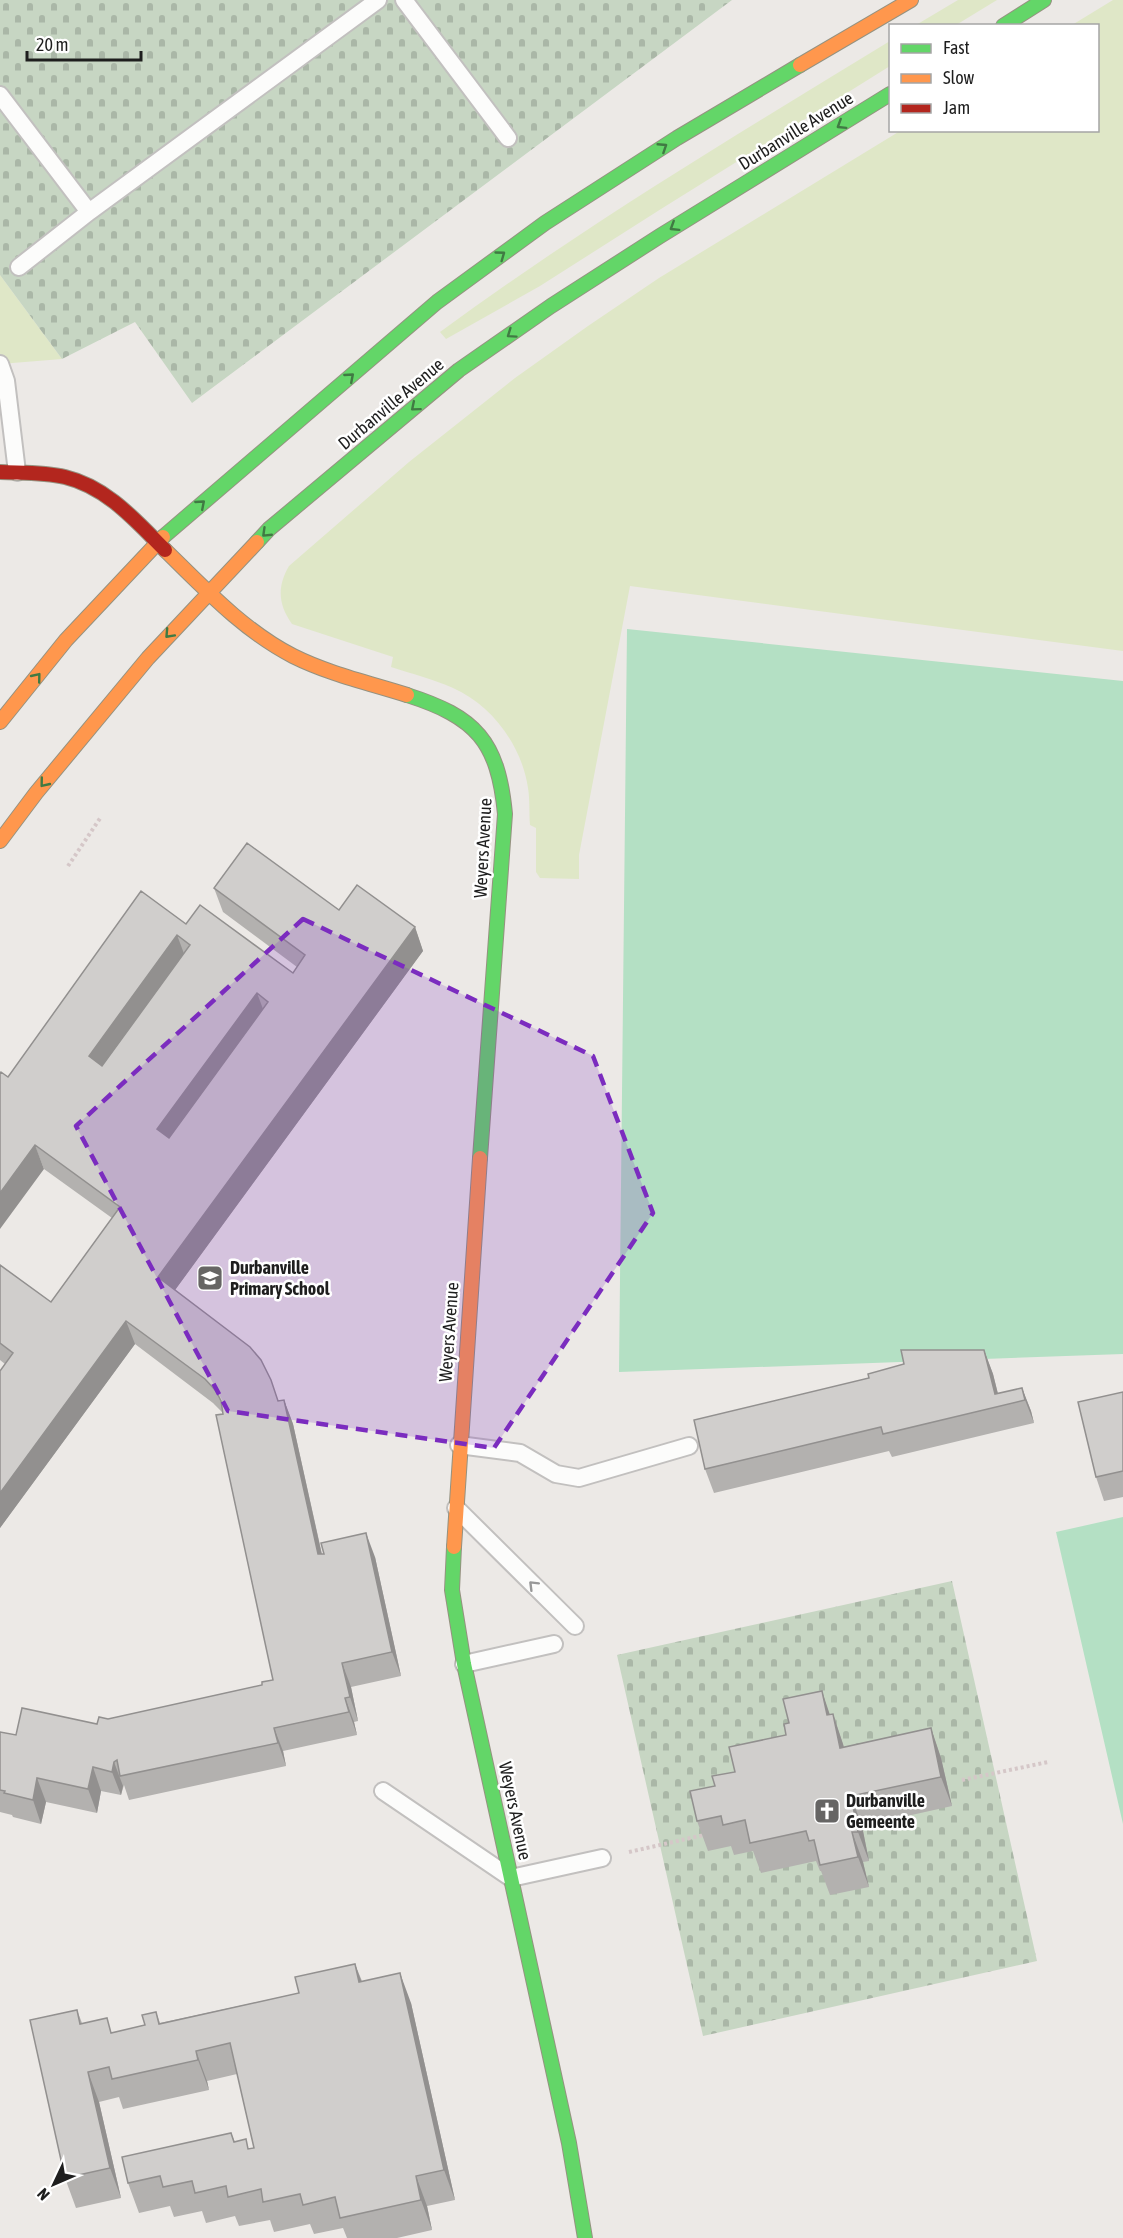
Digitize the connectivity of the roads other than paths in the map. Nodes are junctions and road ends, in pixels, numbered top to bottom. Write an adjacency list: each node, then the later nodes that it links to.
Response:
1 (378, 0): 9 (lane)
2 (404, 0): 8 (lane)
3 (911, 0): 14 (main road, one-way to 3)
4 (1044, 0): 5 (main road)
5 (1006, 24)
6 (0, 95): 9 (lane)
7 (889, 95): 15 (main road, Durbanville Avenue, one-way to 15)
8 (508, 138)
9 (89, 212): 10 (lane)
10 (19, 267)
11 (0, 364): 13 (lane)
12 (0, 472): 13 (main road, Weyers Avenue)
13 (17, 472): 14 (main road, Weyers Avenue)
14 (157, 542): 15 (main road, Weyers Avenue); 16 (main road, one-way to 14)
15 (209, 591): 17 (main road, Durbanville Avenue, one-way to 17); 18 (main road, Weyers Avenue)
16 (0, 722)
17 (0, 841)
18 (459, 1445): 19 (lane); 20 (main road, Weyers Avenue)
19 (688, 1446)
20 (455, 1507): 21 (lane, one-way to 20); 23 (main road, Weyers Avenue)
21 (574, 1626)
22 (554, 1644): 23 (lane)
23 (464, 1664): 26 (main road, Weyers Avenue)
24 (383, 1791): 26 (lane)
25 (602, 1858): 26 (lane)
26 (511, 1878): 27 (main road, Weyers Avenue)
27 (585, 2238)

